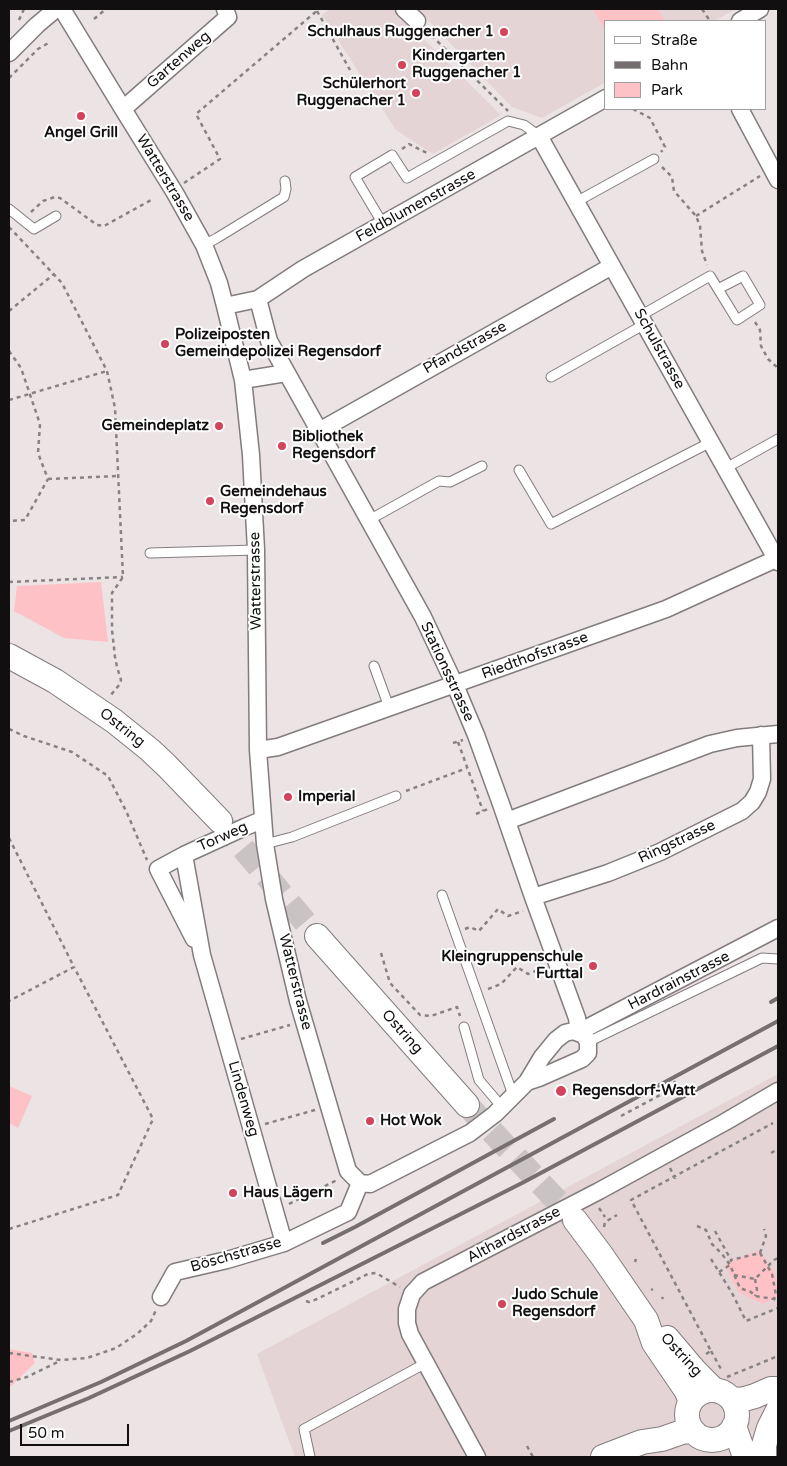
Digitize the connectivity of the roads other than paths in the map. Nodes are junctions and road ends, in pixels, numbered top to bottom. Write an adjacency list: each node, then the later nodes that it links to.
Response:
1 (56, 9): 8 (street)
2 (62, 9): 10 (street, Watterstrasse)
3 (225, 9): 10 (street, Gartenweg)
4 (404, 9): 7 (street)
5 (760, 9): 6 (street)
6 (742, 20)
7 (417, 21)
8 (9, 53)
9 (604, 99): 12 (street, Feldblumenstrasse)
10 (122, 109): 20 (street, Watterstrasse)
11 (741, 110): 14 (street)
12 (539, 136): 16 (street, Schulstrasse); 19 (street, Feldblumenstrasse); 19 (lane)
13 (654, 159): 16 (lane)
14 (775, 174)
15 (285, 181): 20 (lane)
16 (576, 202): 21 (street, Schulstrasse)
17 (9, 209): 18 (lane)
18 (56, 216)
19 (383, 224): 23 (street, Feldblumenstrasse)
20 (204, 245): 24 (street, Watterstrasse)
21 (612, 266): 25 (street, Schulstrasse); 29 (street, Pfandstrasse)
22 (718, 289): 22 (lane); 25 (lane)
23 (258, 299): 24 (street, Feldblumenstrasse); 26 (street, Stationsstrasse)
24 (225, 306): 28 (street, Watterstrasse)
25 (642, 320): 27 (lane); 31 (street, Schulstrasse)
26 (286, 373): 28 (street); 29 (street, Stationsstrasse)
27 (551, 377)
28 (243, 380): 36 (street, Watterstrasse)
29 (319, 431): 35 (street, Stationsstrasse)
30 (778, 439): 33 (lane)
31 (711, 442): 33 (street, Schulstrasse); 34 (lane)
32 (482, 466): 35 (lane)
33 (726, 468): 38 (street, Schulstrasse)
34 (519, 470)
35 (369, 520): 41 (street, Stationsstrasse)
36 (256, 550): 37 (lane); 45 (street, Watterstrasse)
37 (150, 553)
38 (778, 560): 41 (street, Riedthofstrasse)
39 (9, 656): 48 (main road, Ostring)
40 (374, 666): 42 (lane)
41 (455, 685): 42 (street, Riedthofstrasse); 49 (street, Stationsstrasse)
42 (389, 707): 45 (street, Riedthofstrasse)
43 (778, 734): 44 (street)
44 (761, 735): 49 (street); 53 (street, Ringstrasse)
45 (258, 750): 47 (street, Watterstrasse)
46 (396, 796): 50 (lane)
47 (262, 820): 50 (street, Watterstrasse); 51 (street, Torweg)
48 (220, 821)
49 (507, 821): 53 (street, Stationsstrasse)
50 (265, 844): 65 (street, Watterstrasse)
51 (184, 855): 56 (street, Lindenweg); 56 (street, Lindenweg)
52 (442, 895): 62 (lane)
53 (534, 902): 59 (street, Stationsstrasse)
54 (778, 928): 59 (street, Hardrainstrasse)
55 (317, 936): 63 (main road, Ostring)
56 (202, 955): 67 (street, Lindenweg)
57 (778, 959): 59 (lane)
58 (464, 1027): 64 (lane)
59 (584, 1037): 60 (street, Hardrainstrasse); 60 (street, Hardrainstrasse)
60 (526, 1082): 62 (street, Hardrainstrasse)
61 (778, 1091): 69 (street, Althardstrasse)
62 (513, 1095): 64 (street, Hardrainstrasse)
63 (467, 1105)
64 (502, 1107): 65 (street, Hardrainstrasse)
65 (360, 1184): 67 (street, Böschstrasse)
66 (575, 1220): 73 (main road, Ostring)
67 (284, 1243): 68 (street, Böschstrasse)
68 (161, 1297)
69 (426, 1363): 75 (lane); 76 (street, Althardstrasse)
70 (778, 1389): 73 (main road)
71 (778, 1397): 73 (main road)
72 (778, 1410): 78 (main road)
73 (714, 1420): 74 (main road); 77 (main road, Ostring)
74 (613, 1455)
75 (310, 1457)
76 (477, 1457)
77 (745, 1457)
78 (764, 1457)

